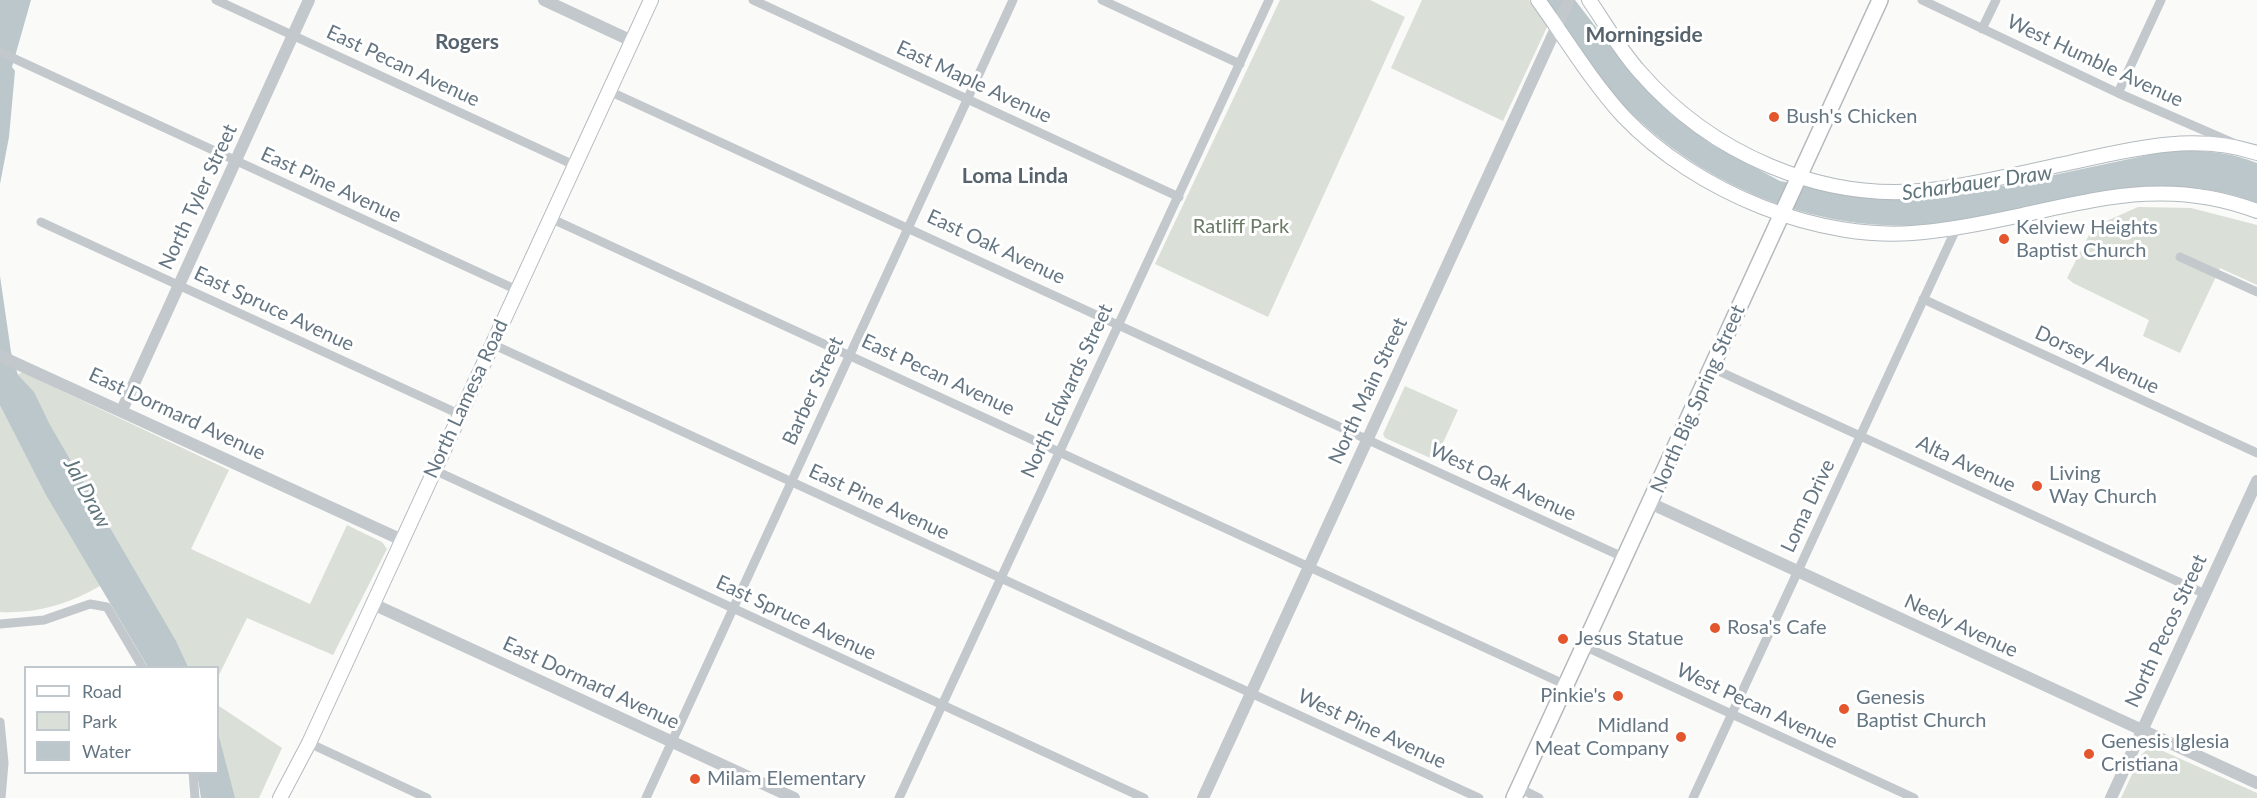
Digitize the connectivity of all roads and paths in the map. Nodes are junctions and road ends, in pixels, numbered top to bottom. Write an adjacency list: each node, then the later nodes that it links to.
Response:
1 (216, 0): 18 (street, East Pecan Avenue)
2 (309, 0): 18 (street, North Tyler Street)
3 (544, 0): 19 (street)
4 (651, 0): 19 (main road, North Lamesa Road)
5 (753, 0): 24 (street, East Maple Avenue)
6 (1013, 0): 24 (street, Barber Street)
7 (1102, 0): 21 (street)
8 (1269, 0): 21 (street, North Edwards Street)
9 (1538, 0): 16 (main road)
10 (1569, 0): 16 (street, North Main Street)
11 (1589, 0): 28 (main road)
12 (1880, 0): 28 (highway, North Big Spring Street)
13 (1922, 0): 17 (street, West Humble Avenue)
14 (1996, 0): 17 (street)
15 (2161, 0): 23 (street)
16 (1557, 26): 31 (main road); 49 (street, North Main Street)
17 (1982, 29): 23 (street, West Humble Avenue)
18 (292, 35): 26 (street, North Tyler Street); 27 (street, East Pecan Avenue)
19 (632, 41): 22 (main road, North Lamesa Road)
20 (0, 52): 26 (street, East Pine Avenue)
21 (1240, 64): 29 (street, North Edwards Street)
22 (609, 91): 27 (main road, North Lamesa Road); 34 (street, East Oak Avenue)
23 (2118, 93): 25 (street, West Humble Avenue)
24 (968, 99): 29 (street, East Maple Avenue); 34 (street, Barber Street)
25 (2256, 152): 28 (main road)
26 (236, 160): 37 (street, North Tyler Street); 38 (street, East Pine Avenue)
27 (574, 165): 32 (main road, North Lamesa Road)
28 (1799, 177): 31 (highway, North Big Spring Street)
29 (1179, 196): 41 (street, North Edwards Street)
30 (2257, 211): 35 (main road)
31 (1783, 214): 35 (main road); 45 (highway, North Big Spring Street)
32 (550, 218): 38 (main road, North Lamesa Road); 43 (street, East Pecan Avenue)
33 (41, 222): 37 (street, East Spruce Avenue)
34 (908, 228): 41 (street, East Oak Avenue); 43 (street, Barber Street)
35 (1956, 229): 40 (street, Loma Drive)
36 (2180, 257): 39 (street)
37 (179, 285): 46 (street, North Tyler Street); 47 (street, East Spruce Avenue)
38 (517, 290): 42 (main road, North Lamesa Road)
39 (2257, 292)
40 (1923, 299): 48 (street, Loma Drive); 51 (street, Dorsey Avenue)
41 (1118, 324): 49 (street, East Oak Avenue); 50 (street, North Edwards Street)
42 (492, 344): 47 (main road, North Lamesa Road); 54 (street, East Pine Avenue)
43 (849, 354): 50 (street, East Pecan Avenue); 54 (street, Barber Street)
44 (0, 356): 46 (street, East Dormard Avenue)
45 (1712, 368): 48 (street, Alta Avenue); 55 (highway, North Big Spring Street)
46 (122, 410): 56 (street, East Dormard Avenue)
47 (459, 414): 52 (main road, North Lamesa Road)
48 (1860, 435): 59 (street, Loma Drive); 61 (street, Alta Avenue)
49 (1367, 440): 57 (street, West Oak Avenue); 58 (street, North Main Street)
50 (1059, 451): 58 (street, East Pecan Avenue); 60 (street, North Edwards Street)
51 (2257, 453)
52 (434, 470): 56 (main road, North Lamesa Road); 63 (street, East Spruce Avenue)
53 (2257, 481): 61 (street, North Pecos Street)
54 (791, 482): 60 (street, East Pine Avenue); 63 (street, Barber Street)
55 (1650, 503): 57 (highway, North Big Spring Street); 59 (street, Neely Avenue)
56 (402, 540): 62 (main road, North Lamesa Road)
57 (1625, 558): 65 (highway, North Big Spring Street)
58 (1310, 566): 67 (street); 68 (street, North Main Street)
59 (1797, 572): 70 (street, Loma Drive); 72 (street, Neely Avenue)
60 (1000, 578): 68 (street, East Pine Avenue); 69 (street, North Edwards Street)
61 (2205, 594): 72 (street, North Pecos Street)
62 (373, 604): 73 (street, East Dormard Avenue); 74 (main road, North Lamesa Road)
63 (733, 608): 69 (street, East Spruce Avenue); 73 (street, Barber Street)
64 (0, 624): 66 (street)
65 (1584, 646): 67 (highway, North Big Spring Street); 70 (street, West Pecan Avenue)
66 (141, 666)
67 (1566, 685): 77 (highway, North Big Spring Street)
68 (1250, 693): 86 (street, North Main Street); 87 (street, West Pine Avenue)
69 (942, 705): 84 (street, North Edwards Street); 85 (street, East Spruce Avenue)
70 (1732, 714): 89 (street, Loma Drive); 90 (street, West Pecan Avenue)
71 (0, 722): 78 (street)
72 (2143, 730): 76 (street, Neely Avenue); 91 (street, North Pecos Street)
73 (672, 742): 82 (street, Barber Street); 83 (street, East Dormard Avenue)
74 (309, 743): 80 (main road, North Lamesa Road); 81 (street)
75 (193, 774): 79 (street)
76 (2257, 783)
77 (1517, 793): 88 (street)
78 (1, 798)
79 (195, 798)
80 (280, 798)
81 (427, 798)
82 (646, 798)
83 (794, 798)
84 (899, 798)
85 (1144, 798)
86 (1203, 798)
87 (1479, 798)
88 (1539, 798)
89 (1693, 798)
90 (1914, 798)
91 (2111, 798)

